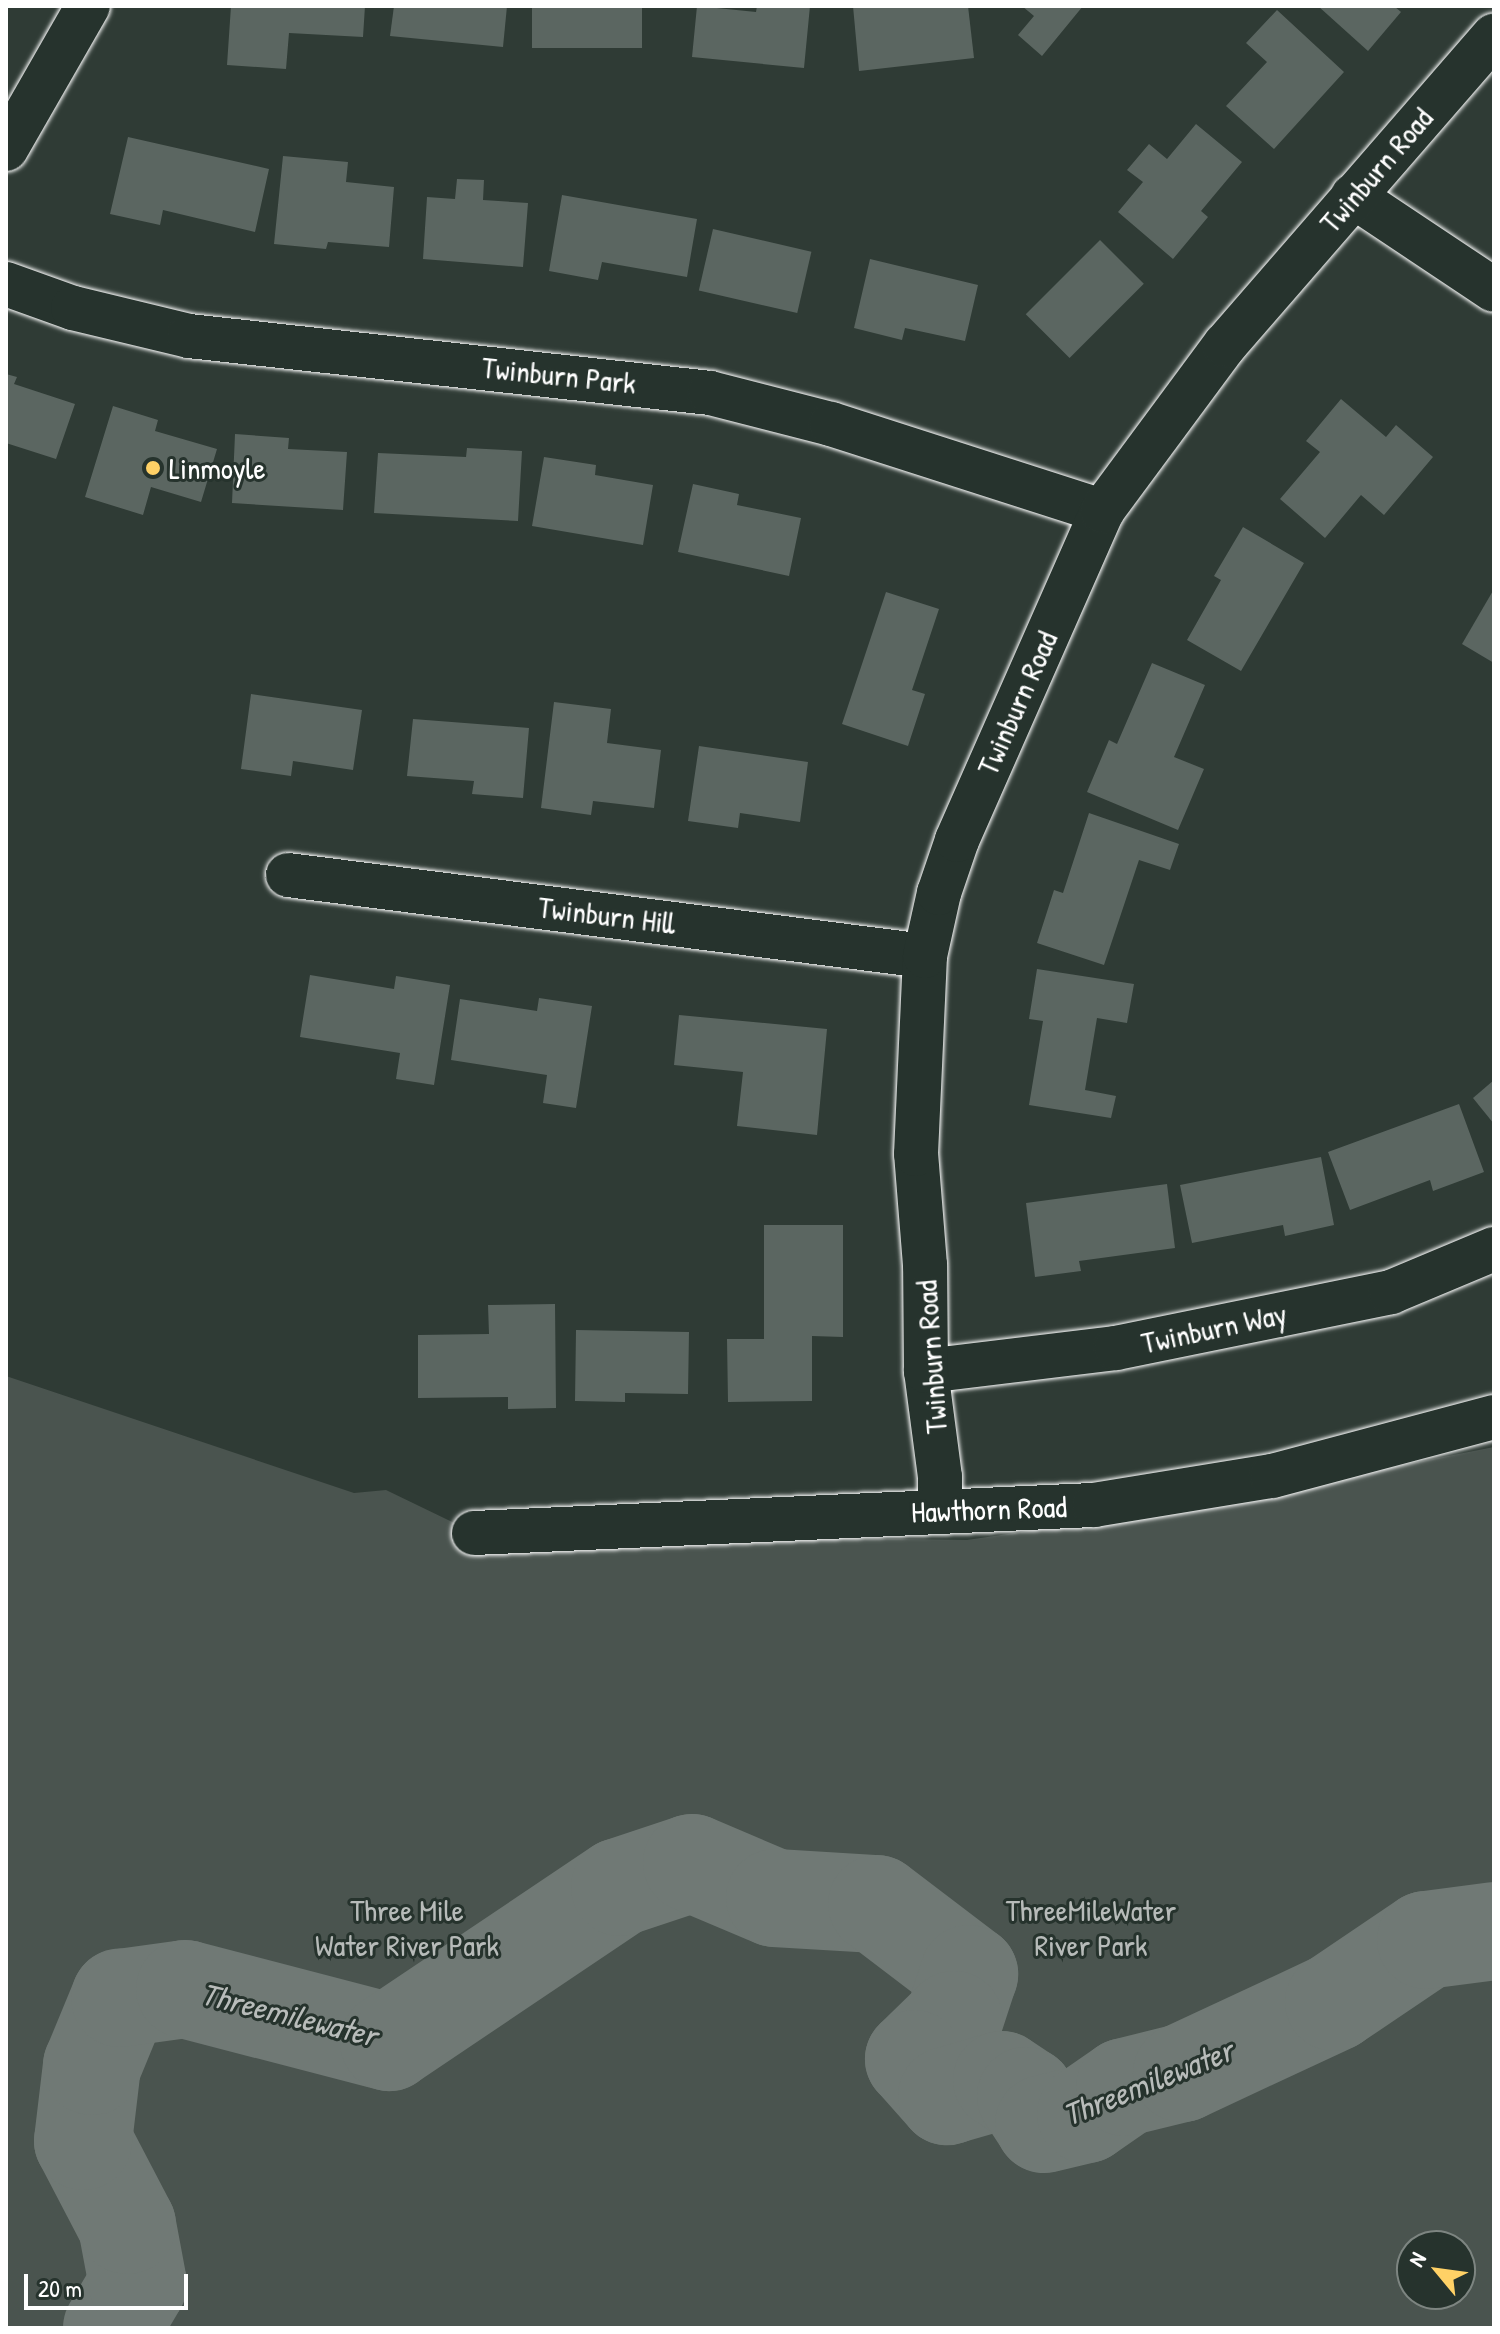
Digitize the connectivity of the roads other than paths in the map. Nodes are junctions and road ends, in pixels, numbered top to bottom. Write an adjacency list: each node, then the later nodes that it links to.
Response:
1 (88, 6): 3 (street)
2 (1494, 36): 4 (street, Twinburn Road)
3 (6, 149)
4 (1353, 196): 6 (street); 7 (street, Twinburn Road)
5 (6, 284): 7 (street, Twinburn Park)
6 (1494, 290)
7 (1102, 511): 9 (street, Twinburn Road)
8 (288, 875): 9 (street, Twinburn Hill)
9 (925, 956): 11 (street, Twinburn Road)
10 (1494, 1249): 11 (street, Twinburn Way)
11 (926, 1371): 13 (street, Twinburn Road)
12 (1494, 1417): 13 (street, Hawthorn Road)
13 (940, 1510): 14 (street, Hawthorn Road)
14 (474, 1533)

